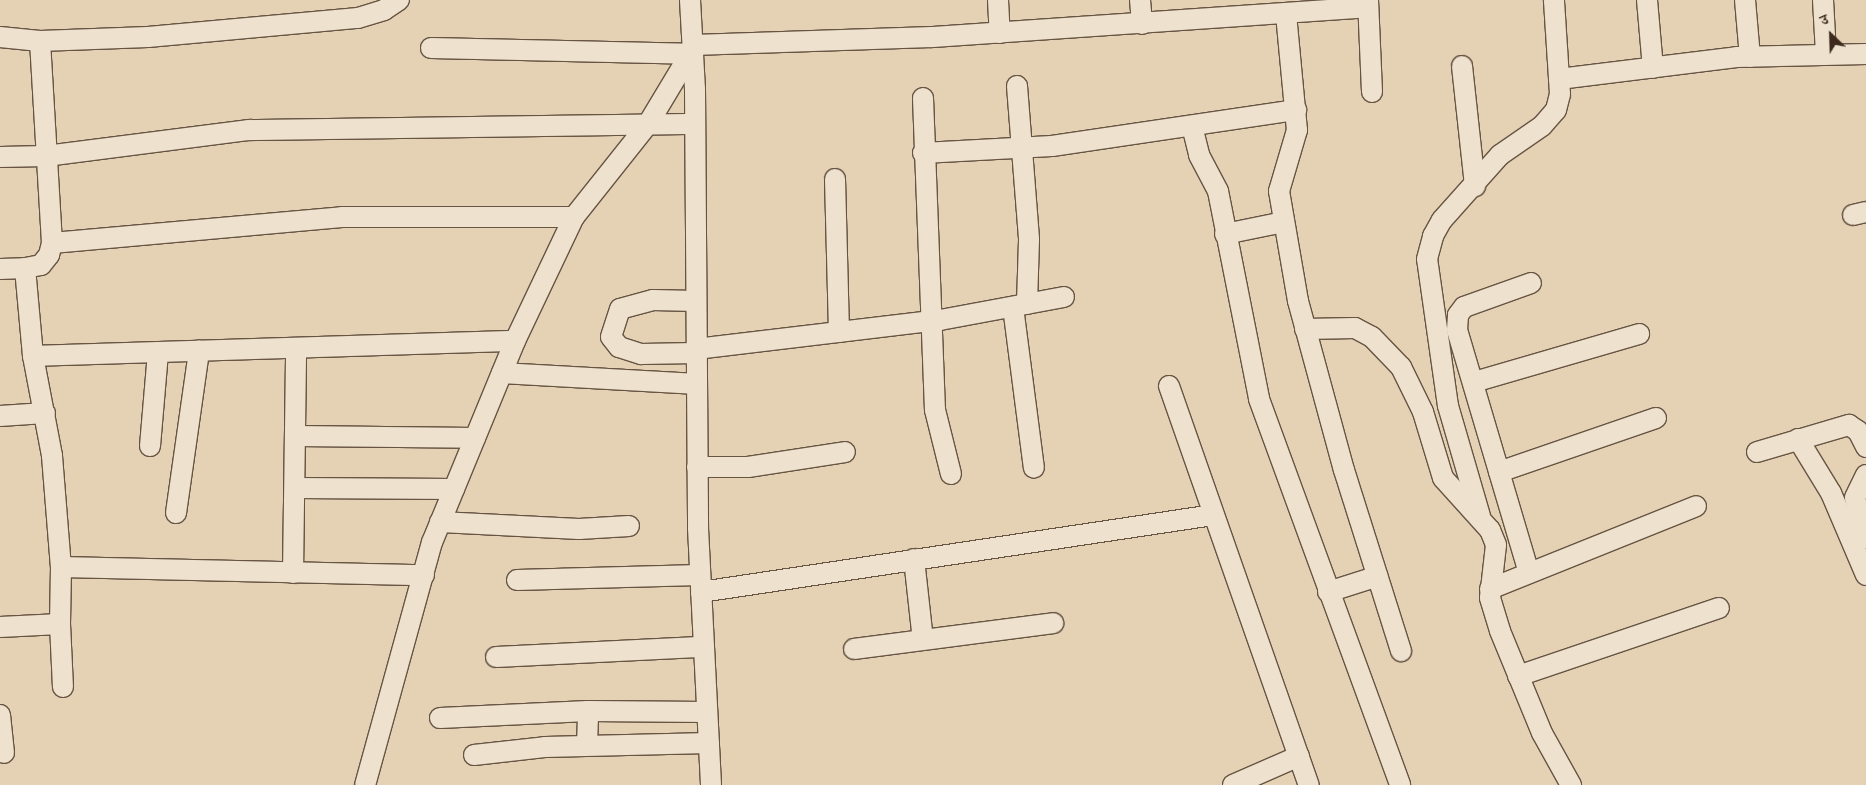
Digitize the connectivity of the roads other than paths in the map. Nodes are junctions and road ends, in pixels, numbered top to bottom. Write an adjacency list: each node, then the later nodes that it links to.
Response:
1 (690, 0): 17 (street)
2 (998, 0): 13 (street)
3 (1140, 0): 12 (street)
4 (1554, 0): 23 (street)
5 (1647, 0): 22 (street)
6 (1745, 0): 20 (street)
7 (1823, 0): 18 (street)
8 (395, 1): 15 (street)
9 (1368, 4): 11 (street); 25 (street)
10 (1238, 9): 11 (street); 12 (street)
11 (1286, 14): 27 (street)
12 (1142, 24): 13 (street)
13 (1000, 33): 17 (street)
14 (0, 37): 15 (street)
15 (40, 42): 33 (street)
16 (431, 48): 17 (street)
17 (692, 49): 28 (street); 29 (street)
18 (1826, 54): 19 (street); 20 (street)
19 (1866, 54)
20 (1750, 57): 22 (street)
21 (1462, 66): 36 (street)
22 (1653, 68): 23 (street)
23 (1559, 79): 36 (street)
24 (1017, 86): 31 (street)
25 (1372, 92)
26 (923, 98): 32 (street)
27 (1296, 110): 30 (street); 38 (street)
28 (648, 124): 29 (street); 33 (street); 37 (street)
29 (695, 124): 45 (street)
30 (1192, 126): 31 (street); 39 (street)
31 (1022, 148): 32 (street); 46 (street)
32 (923, 153): 47 (street)
33 (46, 156): 34 (street); 40 (street)
34 (0, 157)
35 (835, 179): 49 (street)
36 (1475, 186): 81 (street)
37 (574, 218): 40 (street); 51 (street)
38 (1284, 222): 39 (street); 48 (street)
39 (1225, 234): 95 (street)
40 (52, 243): 41 (street)
41 (25, 268): 42 (street); 56 (street)
42 (0, 269)
43 (1531, 283): 58 (street)
44 (1064, 297): 46 (street)
45 (696, 301): 54 (street); 54 (street)
46 (1020, 305): 47 (street); 72 (street)
47 (930, 321): 49 (street); 74 (street)
48 (1305, 330): 81 (street); 90 (street)
49 (839, 332): 54 (street)
50 (1639, 334): 58 (street)
51 (516, 341): 52 (street); 57 (street)
52 (296, 348): 53 (street); 64 (street)
53 (198, 351): 55 (street); 79 (street)
54 (696, 351): 59 (street)
55 (158, 352): 56 (street); 67 (street)
56 (33, 356): 61 (street)
57 (502, 373): 59 (street); 65 (street)
58 (1474, 382): 73 (street)
59 (697, 384): 71 (street)
60 (1169, 386): 80 (street)
61 (45, 413): 62 (street); 86 (street)
62 (0, 416)
63 (1656, 418): 73 (street)
64 (296, 436): 65 (street); 76 (street)
65 (475, 438): 77 (street)
66 (1798, 439): 68 (street); 70 (street); 91 (street)
67 (150, 446)
68 (1866, 447)
69 (845, 452): 71 (street)
70 (1758, 452)
71 (697, 467): 93 (street)
72 (1034, 468)
73 (1499, 472): 88 (street)
74 (951, 474)
75 (1866, 475): 84 (street)
76 (296, 488): 77 (street); 87 (street)
77 (454, 489): 82 (street)
78 (1696, 506): 88 (street)
79 (176, 513)
80 (1213, 515): 85 (street); 115 (street)
81 (1480, 516): 94 (street)
82 (440, 522): 83 (street); 89 (street)
83 (629, 526)
84 (1866, 539)
85 (914, 559): 93 (street); 100 (street)
86 (61, 567): 87 (street); 98 (street)
87 (294, 573): 89 (street)
88 (1529, 574): 94 (street)
89 (424, 575): 116 (street)
90 (1378, 576): 95 (street); 103 (street)
91 (1866, 576)
92 (517, 580): 93 (street)
93 (700, 584): 101 (street)
94 (1490, 589): 105 (street)
95 (1328, 592): 120 (street)
96 (1719, 608): 105 (street)
97 (1053, 623): 100 (street)
98 (60, 624): 99 (street); 106 (street)
99 (0, 626)
100 (923, 640): 102 (street)
101 (704, 647): 104 (street); 108 (street)
102 (854, 649)
103 (1401, 652)
104 (496, 657)
105 (1518, 676): 121 (street)
106 (63, 687)
107 (588, 710): 108 (street); 110 (street); 112 (street)
108 (707, 712): 111 (street)
109 (0, 715): 113 (street)
110 (440, 718)
111 (709, 743): 112 (street); 117 (street)
112 (587, 745): 114 (street)
113 (4, 753)
114 (474, 755)
115 (1299, 756): 118 (street); 119 (street)
116 (365, 785)
117 (711, 785)
118 (1233, 785)
119 (1308, 785)
120 (1400, 785)
121 (1571, 785)

